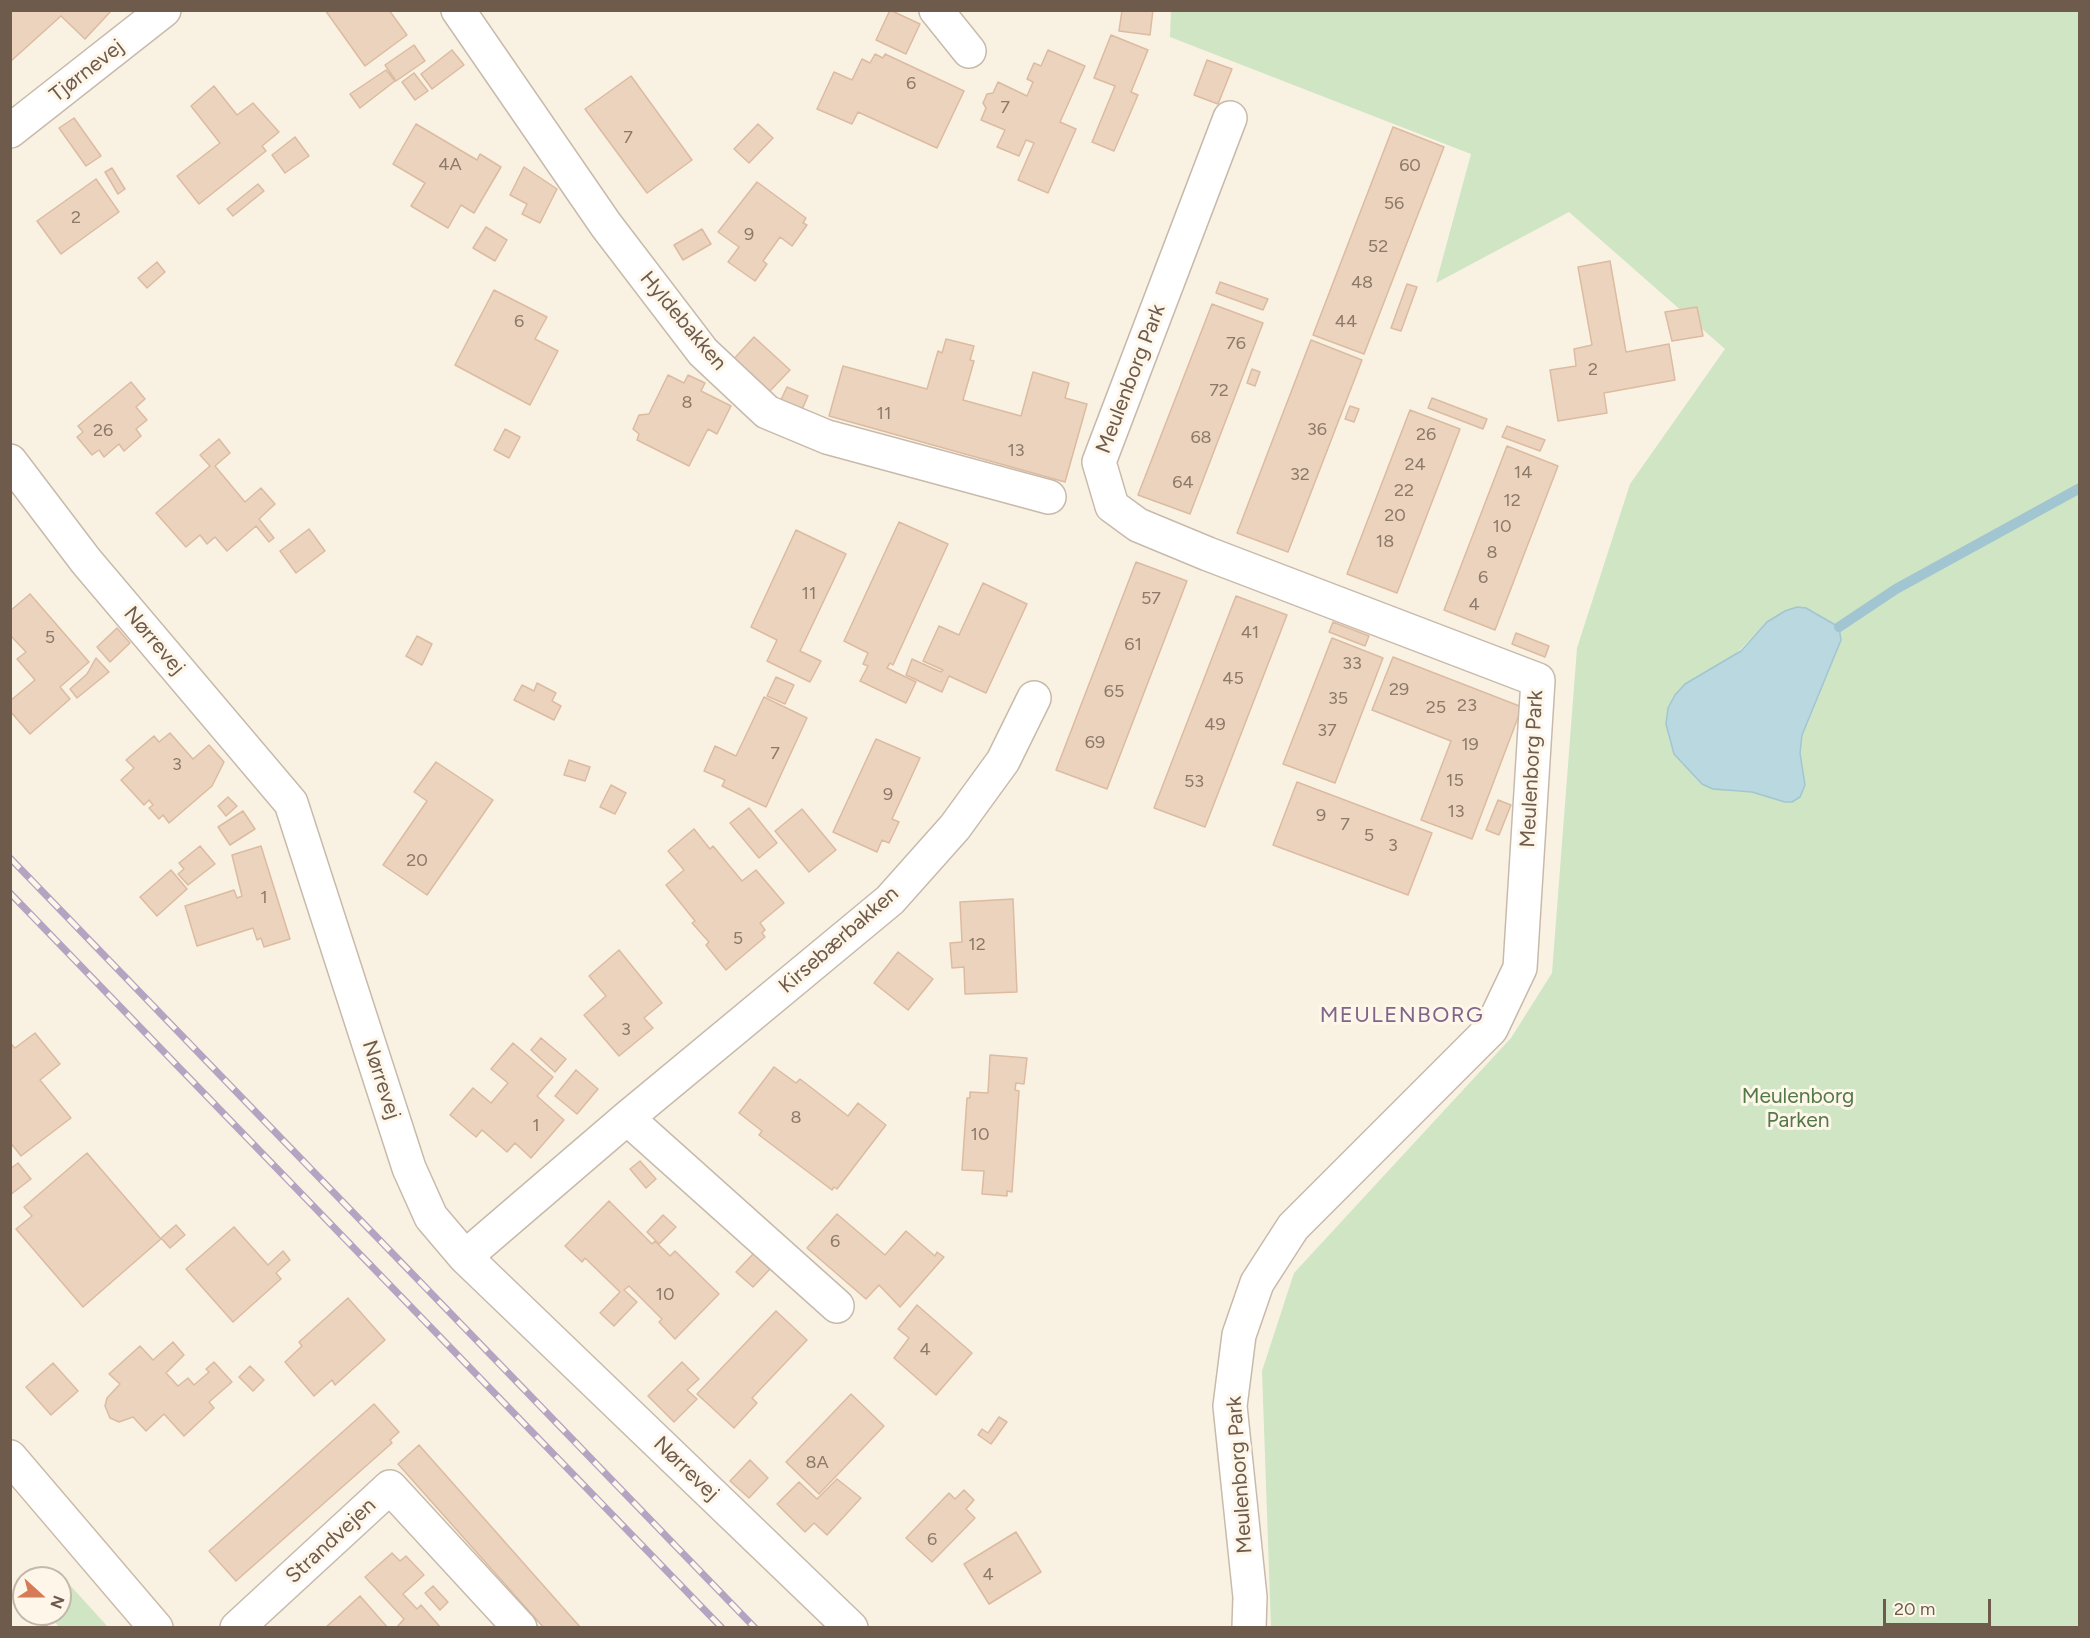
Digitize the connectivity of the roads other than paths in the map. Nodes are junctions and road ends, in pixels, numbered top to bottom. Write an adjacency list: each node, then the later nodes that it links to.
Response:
1 (164, 10): 6 (street, Tjørnevej)
2 (458, 10): 8 (street, Hyldebakken)
3 (936, 10): 4 (street)
4 (969, 51)
5 (1230, 118): 18 (street, Meulenborg Park)
6 (10, 131)
7 (10, 461): 11 (street, Nørrevej)
8 (1049, 497)
9 (1034, 698): 10 (street, Kirsebærbakken)
10 (627, 1118): 11 (street, Kirsebærbakken); 12 (street)
11 (465, 1257): 17 (street, Nørrevej)
12 (837, 1306)
13 (10, 1457): 14 (street)
14 (156, 1628)
15 (237, 1628): 16 (street, Strandvejen)
16 (520, 1628)
17 (851, 1628)
18 (1249, 1628)

